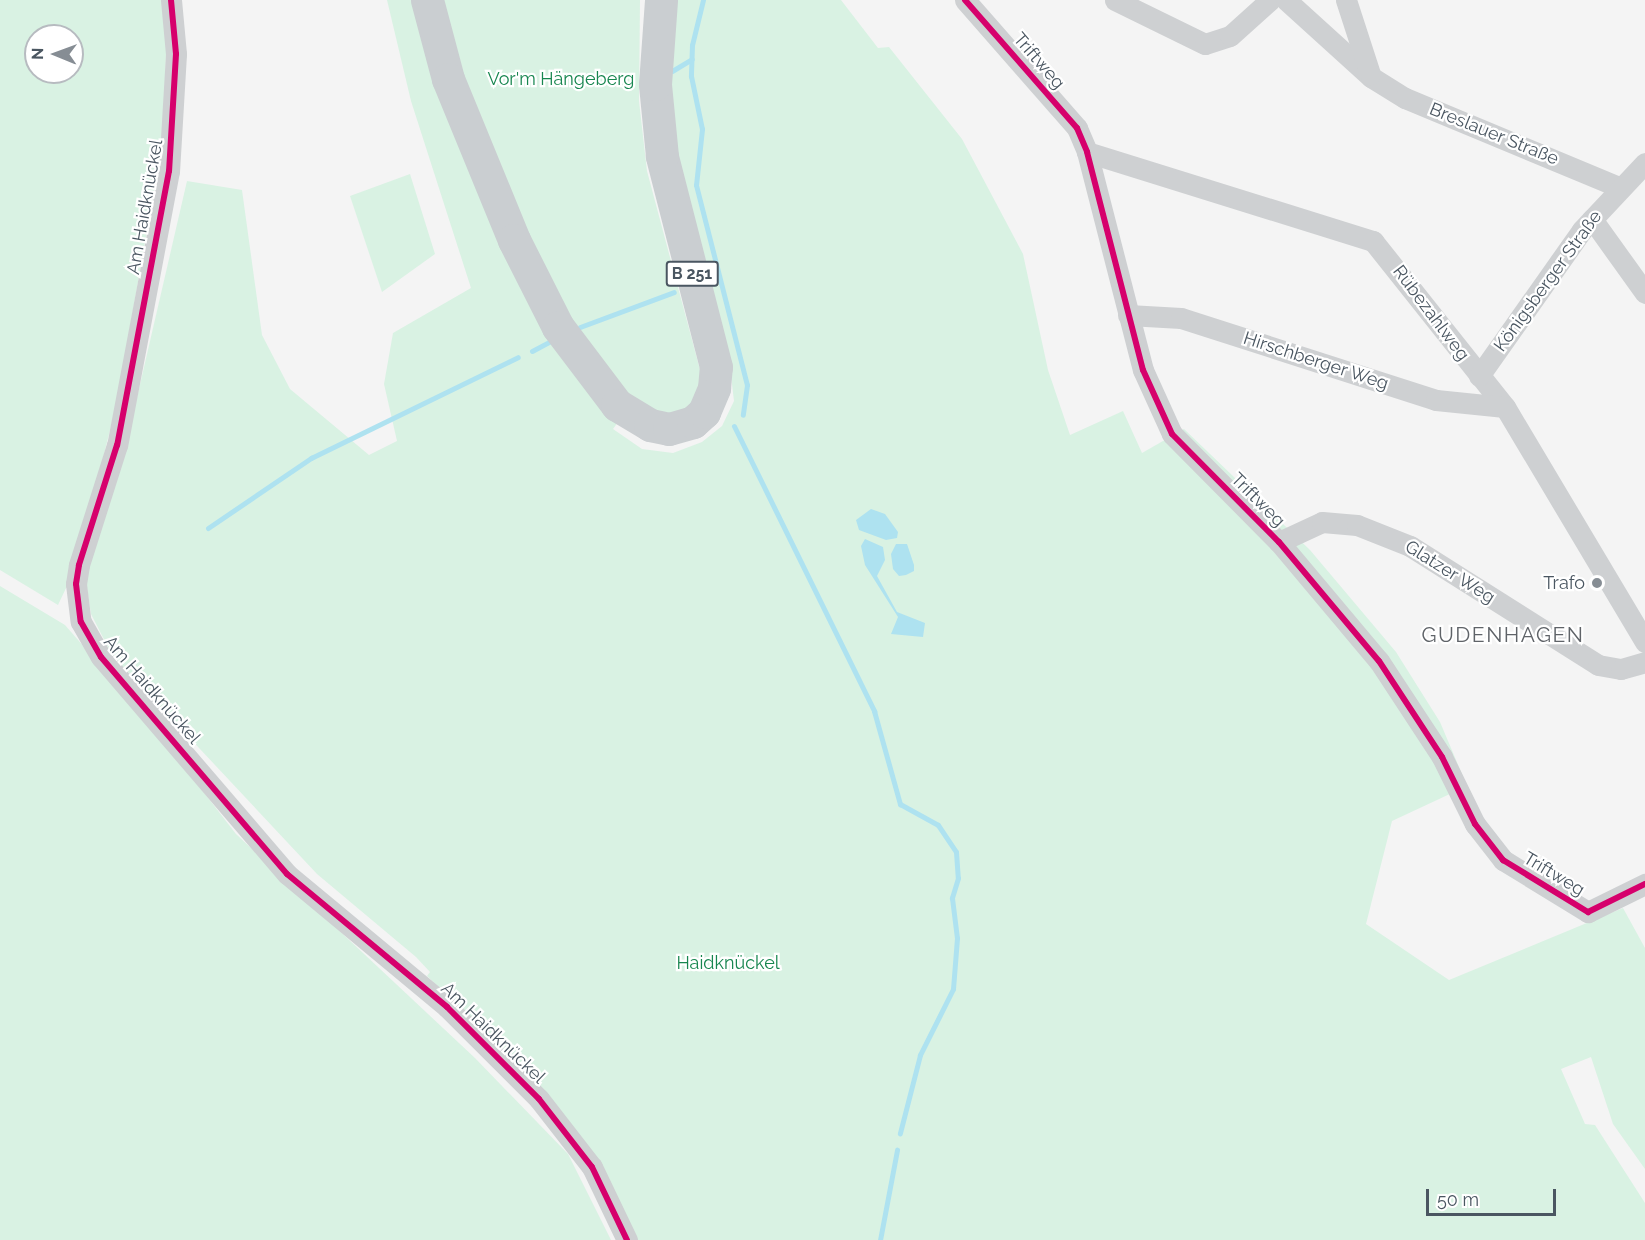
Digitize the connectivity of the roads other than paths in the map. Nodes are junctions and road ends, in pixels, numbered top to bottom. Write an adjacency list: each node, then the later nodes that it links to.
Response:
1 (171, 0): 22 (street, Am Haidknückel)
2 (427, 0): 3 (main road, B 251)
3 (661, 0)
4 (965, 0): 10 (street, Triftweg)
5 (1115, 0): 6 (street)
6 (1270, 0)
7 (1286, 0): 9 (street, Breslauer Straße)
8 (1346, 0): 9 (street)
9 (1371, 77): 12 (street, Breslauer Straße)
10 (1087, 152): 15 (street, Triftweg); 16 (street, Rübezahlweg)
11 (1645, 163): 12 (street, Königsberger Straße)
12 (1619, 187): 13 (street, Königsberger Straße)
13 (1592, 219): 14 (street); 16 (street, Königsberger Straße)
14 (1645, 293)
15 (1128, 315): 17 (street, Hirschberger Weg); 18 (street, Triftweg)
16 (1479, 376): 17 (street, Rübezahlweg)
17 (1505, 408): 19 (street, Rübezahlweg)
18 (1279, 542): 20 (street, Glatzer Weg); 21 (street, Triftweg)
19 (1645, 642)
20 (1645, 662)
21 (1645, 884)
22 (627, 1240)

